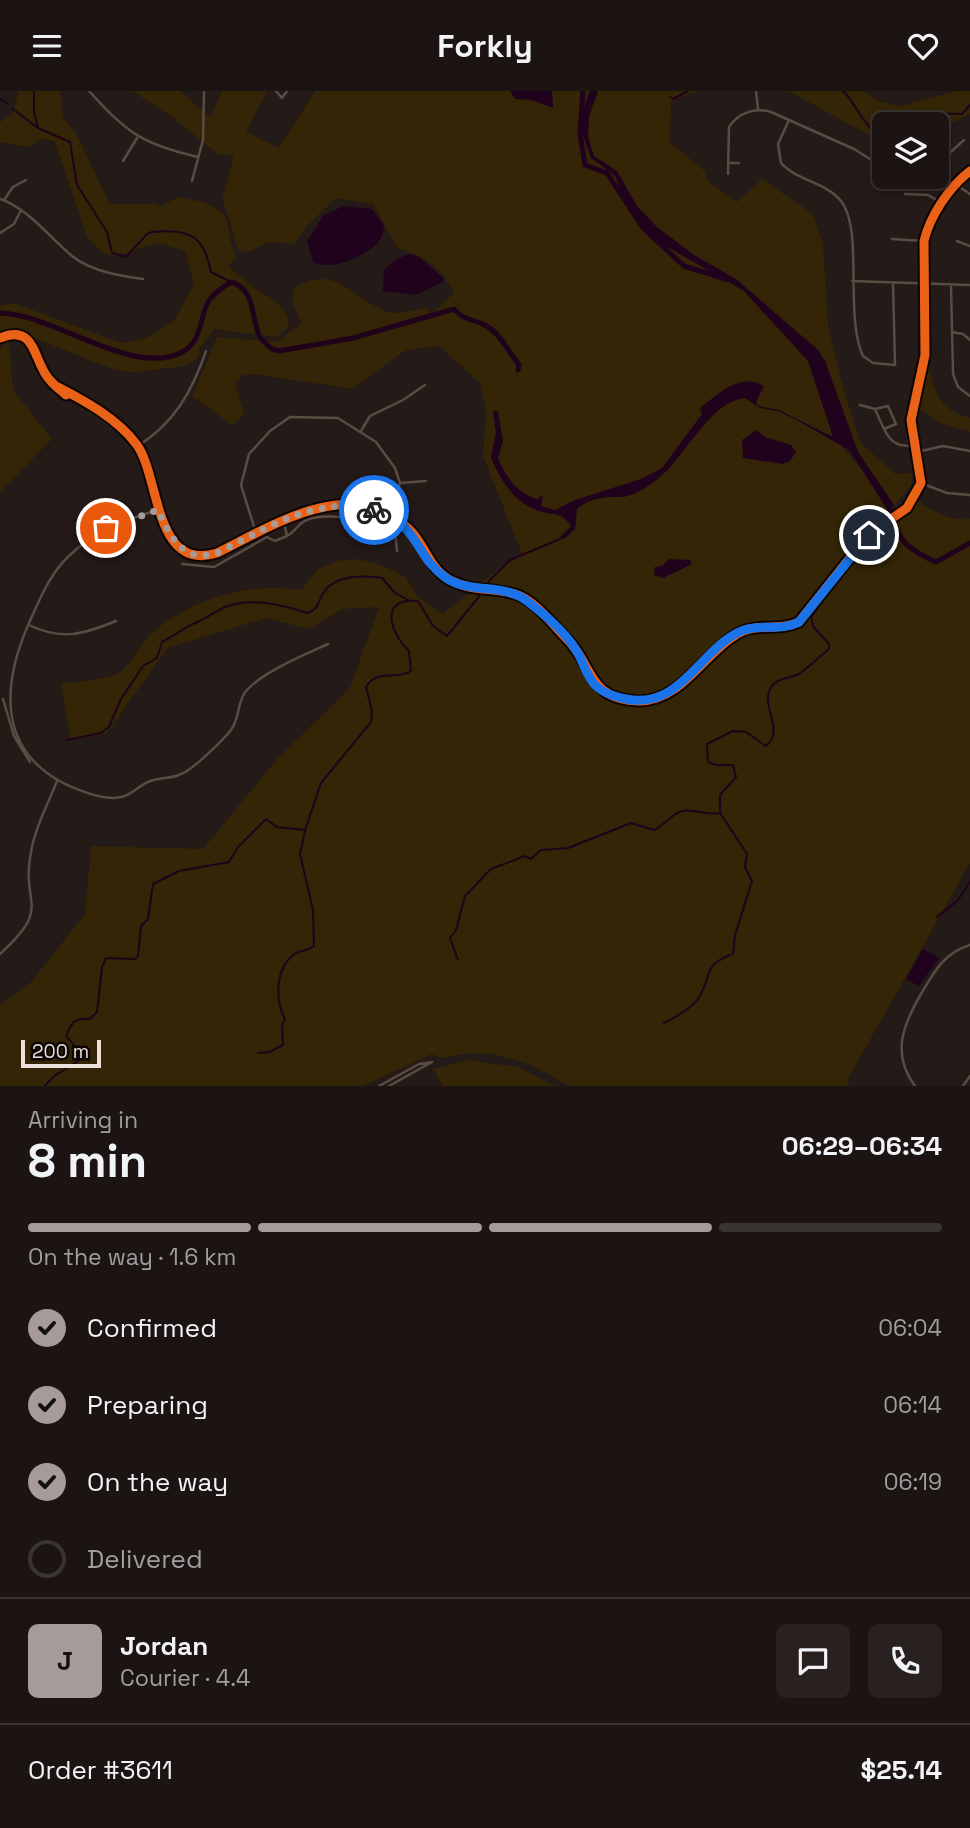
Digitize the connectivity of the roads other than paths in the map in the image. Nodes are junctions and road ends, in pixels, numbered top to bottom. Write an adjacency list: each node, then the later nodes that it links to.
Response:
1 (89, 91): 8 (street)
2 (204, 91): 11 (street)
3 (276, 91): 4 (street)
4 (287, 91)
5 (756, 91): 6 (street)
6 (758, 109): 7 (street); 14 (street)
7 (789, 120): 12 (street); 33 (street)
8 (137, 138): 11 (street); 13 (street)
9 (964, 140): 10 (street)
10 (949, 153)
11 (198, 157): 20 (street)
12 (872, 160)
13 (123, 161)
14 (727, 163): 15 (street); 17 (street)
15 (739, 163)
16 (970, 171): 21 (street)
17 (727, 174)
18 (949, 179): 21 (street)
19 (26, 180): 24 (street)
20 (192, 181)
21 (957, 184): 23 (street); 25 (street)
22 (905, 194): 25 (street)
23 (970, 194)
24 (2, 200): 26 (street)
25 (942, 203): 29 (street)
26 (21, 210): 27 (street); 32 (street)
27 (0, 233)
28 (892, 239): 29 (street)
29 (923, 241): 34 (street)
30 (957, 241): 31 (street)
31 (970, 246)
32 (143, 279)
33 (852, 281): 35 (street); 35 (street)
34 (924, 282): 35 (street); 36 (street); 48 (street)
35 (893, 283)
36 (951, 285): 37 (street); 38 (street)
37 (970, 285)
38 (952, 332): 40 (street); 43 (street)
39 (0, 338): 49 (street)
40 (970, 340)
41 (206, 351): 49 (street)
42 (425, 385): 47 (street)
43 (970, 396)
44 (860, 405): 45 (street)
45 (875, 408): 46 (street); 46 (street)
46 (884, 429): 48 (street)
47 (361, 431): 54 (street); 59 (street)
48 (915, 445): 51 (street)
49 (138, 446): 56 (street)
50 (970, 451): 51 (street)
51 (917, 452): 53 (street)
52 (426, 481): 54 (street)
53 (922, 483): 55 (street); 57 (street)
54 (400, 484): 57 (street)
55 (970, 495)
56 (158, 510): 59 (street); 64 (street)
57 (392, 517): 58 (street)
58 (283, 520): 59 (street); 60 (street)
59 (256, 533)
60 (287, 536): 61 (street); 62 (street)
61 (397, 551)
62 (182, 564)
63 (116, 621): 64 (street)
64 (28, 624): 66 (street)
65 (328, 643): 70 (street)
66 (5, 679)
67 (10, 742): 69 (street)
68 (15, 750): 69 (street)
69 (32, 765): 70 (street)
70 (57, 781): 72 (street)
71 (970, 945): 76 (street)
72 (0, 954)
73 (970, 1076): 77 (street)
74 (379, 1086): 75 (street)
75 (389, 1086)
76 (915, 1086)
77 (963, 1086)

